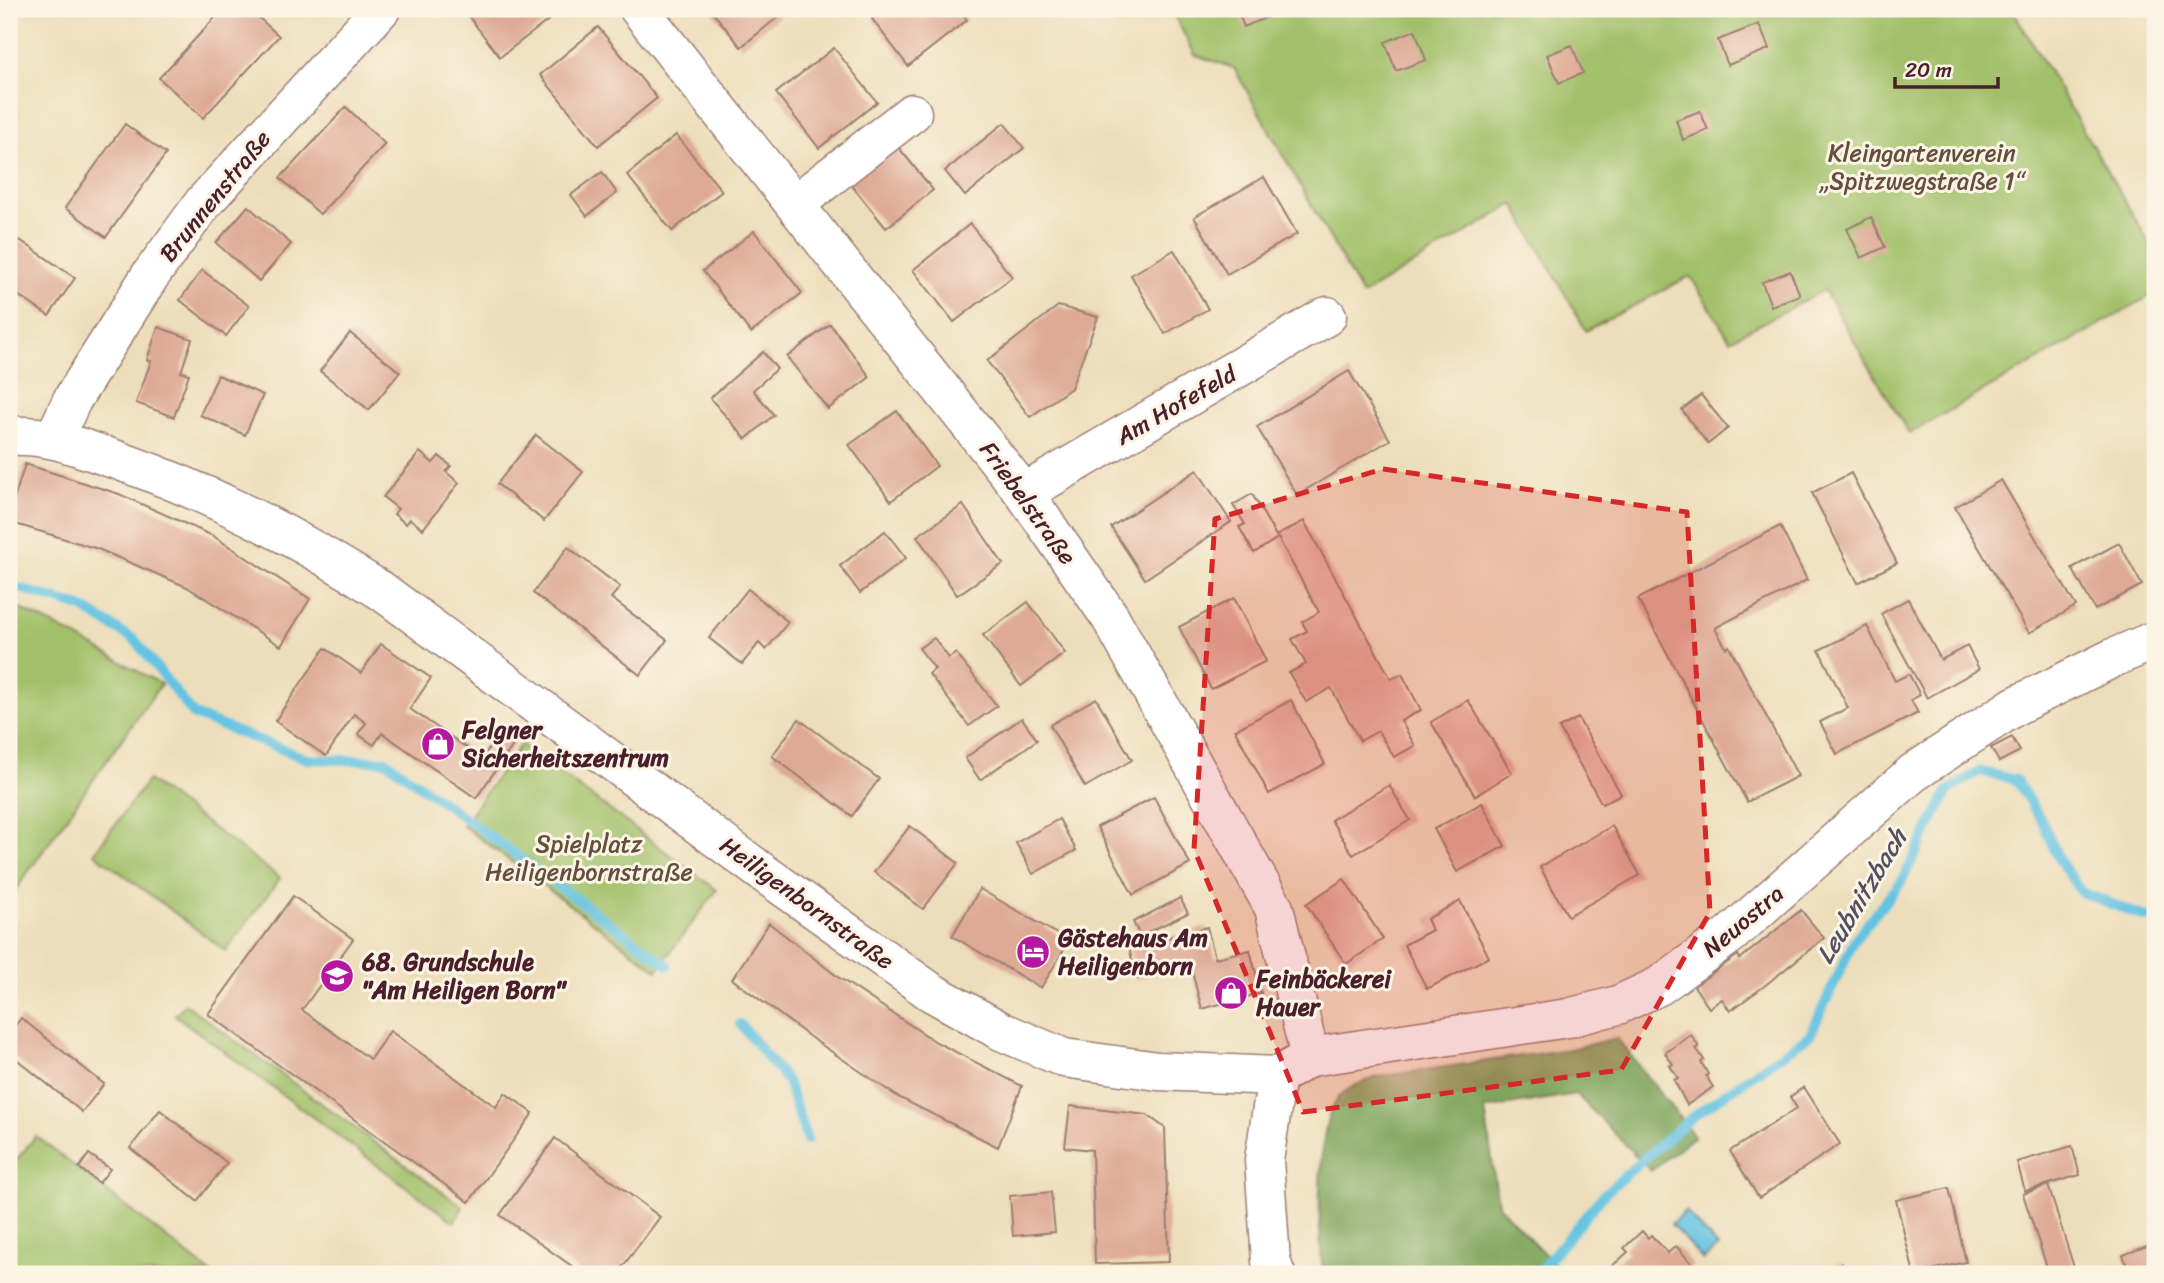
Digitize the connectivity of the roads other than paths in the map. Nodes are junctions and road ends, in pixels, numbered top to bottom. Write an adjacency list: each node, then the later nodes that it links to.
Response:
1 (382, 9): 7 (street, Brunnenstraße)
2 (639, 9): 4 (street, Friebelstraße)
3 (912, 113): 4 (street)
4 (794, 204): 8 (street, Friebelstraße)
5 (1327, 316): 8 (street, Am Hofefeld)
6 (9, 436): 7 (street, Heiligenbornstraße)
7 (54, 439): 11 (street, Heiligenbornstraße)
8 (1024, 493): 10 (street, Friebelstraße)
9 (2155, 640): 10 (street, Neuostra)
10 (1310, 1057): 11 (street, Neuostra)
11 (1277, 1076): 12 (street)
12 (1276, 1274)

